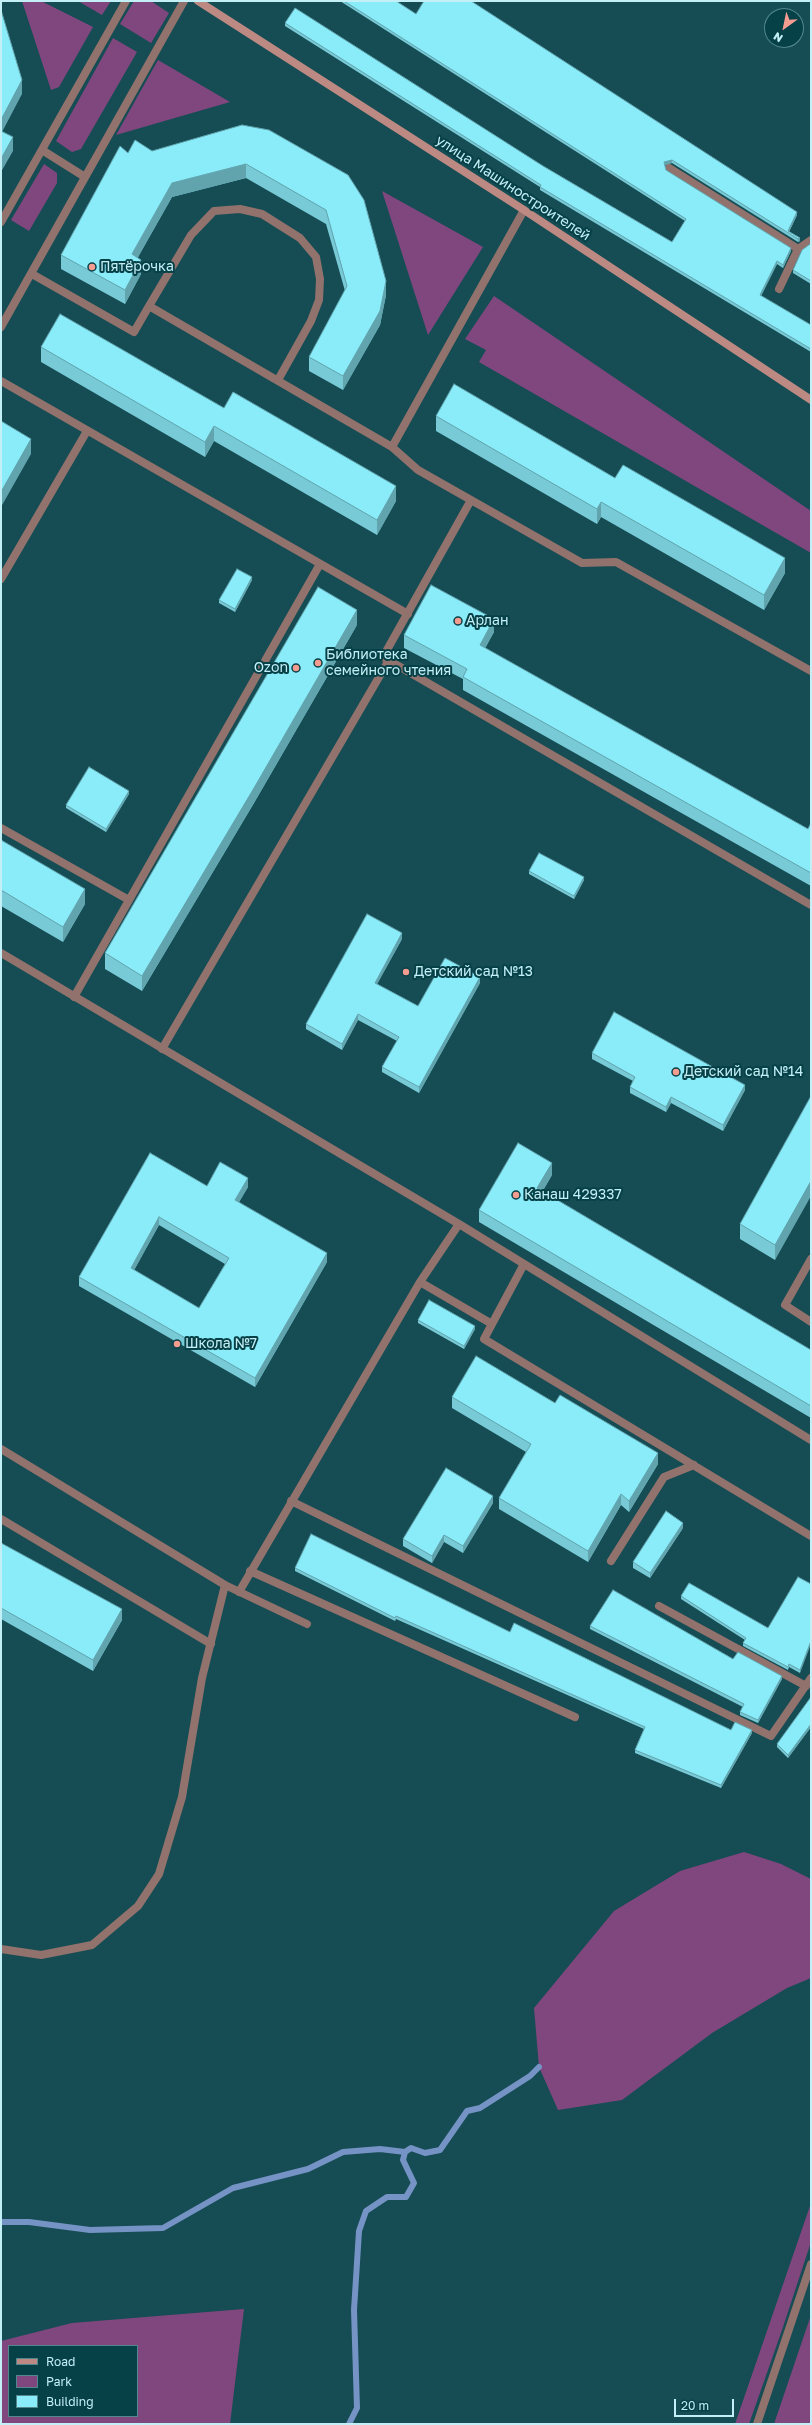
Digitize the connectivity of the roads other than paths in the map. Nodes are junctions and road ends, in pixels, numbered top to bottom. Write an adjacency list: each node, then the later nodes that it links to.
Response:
1 (126, 1): 4 (street)
2 (184, 1): 6 (street)
3 (198, 1): 7 (main road, улица Машиностроителей)
4 (42, 150): 6 (street); 8 (street)
5 (669, 168): 10 (street)
6 (85, 177): 11 (street)
7 (524, 210): 17 (main road, улица Машиностроителей); 19 (street)
8 (1, 222)
9 (811, 240): 10 (street)
10 (798, 249): 12 (street)
11 (32, 274): 13 (street); 14 (street)
12 (779, 289)
13 (149, 306): 15 (street); 15 (street)
14 (2, 324)
15 (278, 380): 19 (street)
16 (1, 381): 18 (street)
17 (811, 400)
18 (87, 431): 21 (street); 22 (street)
19 (392, 447): 20 (street)
20 (470, 500): 23 (street); 25 (street)
21 (320, 564): 23 (street); 27 (street)
22 (1, 579)
23 (408, 614): 24 (street)
24 (389, 660): 28 (street); 31 (street)
25 (811, 671)
26 (1, 828): 27 (street)
27 (129, 900): 30 (street)
28 (811, 905)
29 (1, 953): 30 (street)
30 (74, 997): 31 (street)
31 (162, 1049): 32 (street)
32 (459, 1224): 34 (street); 35 (street)
33 (811, 1259): 36 (street)
34 (524, 1264): 37 (street); 38 (street)
35 (420, 1282): 37 (street); 41 (street)
36 (811, 1322)
37 (492, 1324): 40 (street)
38 (811, 1440)
39 (1, 1449): 46 (street)
40 (694, 1465): 43 (street); 44 (street)
41 (291, 1501): 45 (street); 52 (street)
42 (1, 1519): 50 (street)
43 (811, 1536)
44 (611, 1561)
45 (250, 1571): 47 (street); 53 (street)
46 (225, 1585): 47 (street); 50 (street)
47 (239, 1592): 49 (street)
48 (659, 1606): 52 (street)
49 (307, 1624)
50 (211, 1644): 54 (street)
51 (811, 1678): 52 (street)
52 (806, 1686)
53 (575, 1717)
54 (1, 1949)
55 (811, 2264): 56 (street)
56 (756, 2424)

